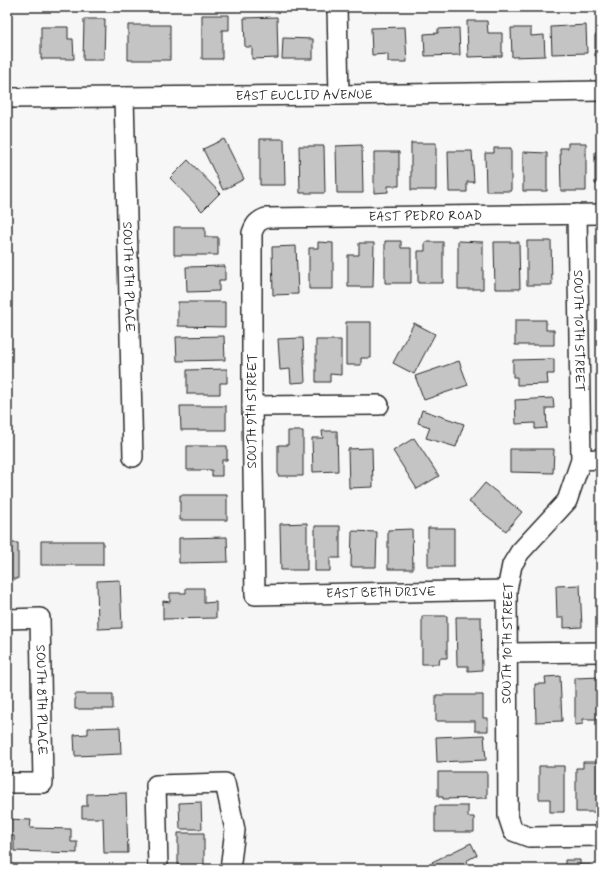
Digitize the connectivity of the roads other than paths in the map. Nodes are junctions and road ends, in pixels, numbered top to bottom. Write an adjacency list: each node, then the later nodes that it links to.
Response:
1 (338, 7): 3 (street)
2 (601, 91): 3 (street, EAST EUCLID AVENUE)
3 (339, 95): 4 (street, EAST EUCLID AVENUE)
4 (124, 97): 5 (street, EAST EUCLID AVENUE); 11 (street, SOUTH 8TH PLACE)
5 (7, 98)
6 (577, 214): 7 (street, EAST PEDRO ROAD); 8 (street, EAST PEDRO ROAD); 13 (street, SOUTH 10TH STREET)
7 (601, 214)
8 (254, 227): 10 (street, SOUTH 9TH STREET)
9 (379, 404): 10 (street)
10 (252, 406): 15 (street, SOUTH 9TH STREET)
11 (133, 457)
12 (601, 459): 13 (street)
13 (581, 460): 14 (street, SOUTH 10TH STREET)
14 (507, 590): 15 (street, EAST BETH DRIVE); 18 (street, SOUTH 10TH STREET)
15 (255, 595)
16 (7, 619): 19 (street, SOUTH 8TH PLACE)
17 (601, 652): 18 (street)
18 (507, 653): 20 (street, SOUTH 10TH STREET)
19 (7, 783)
20 (601, 836)
21 (158, 869): 22 (street)
22 (230, 869)

